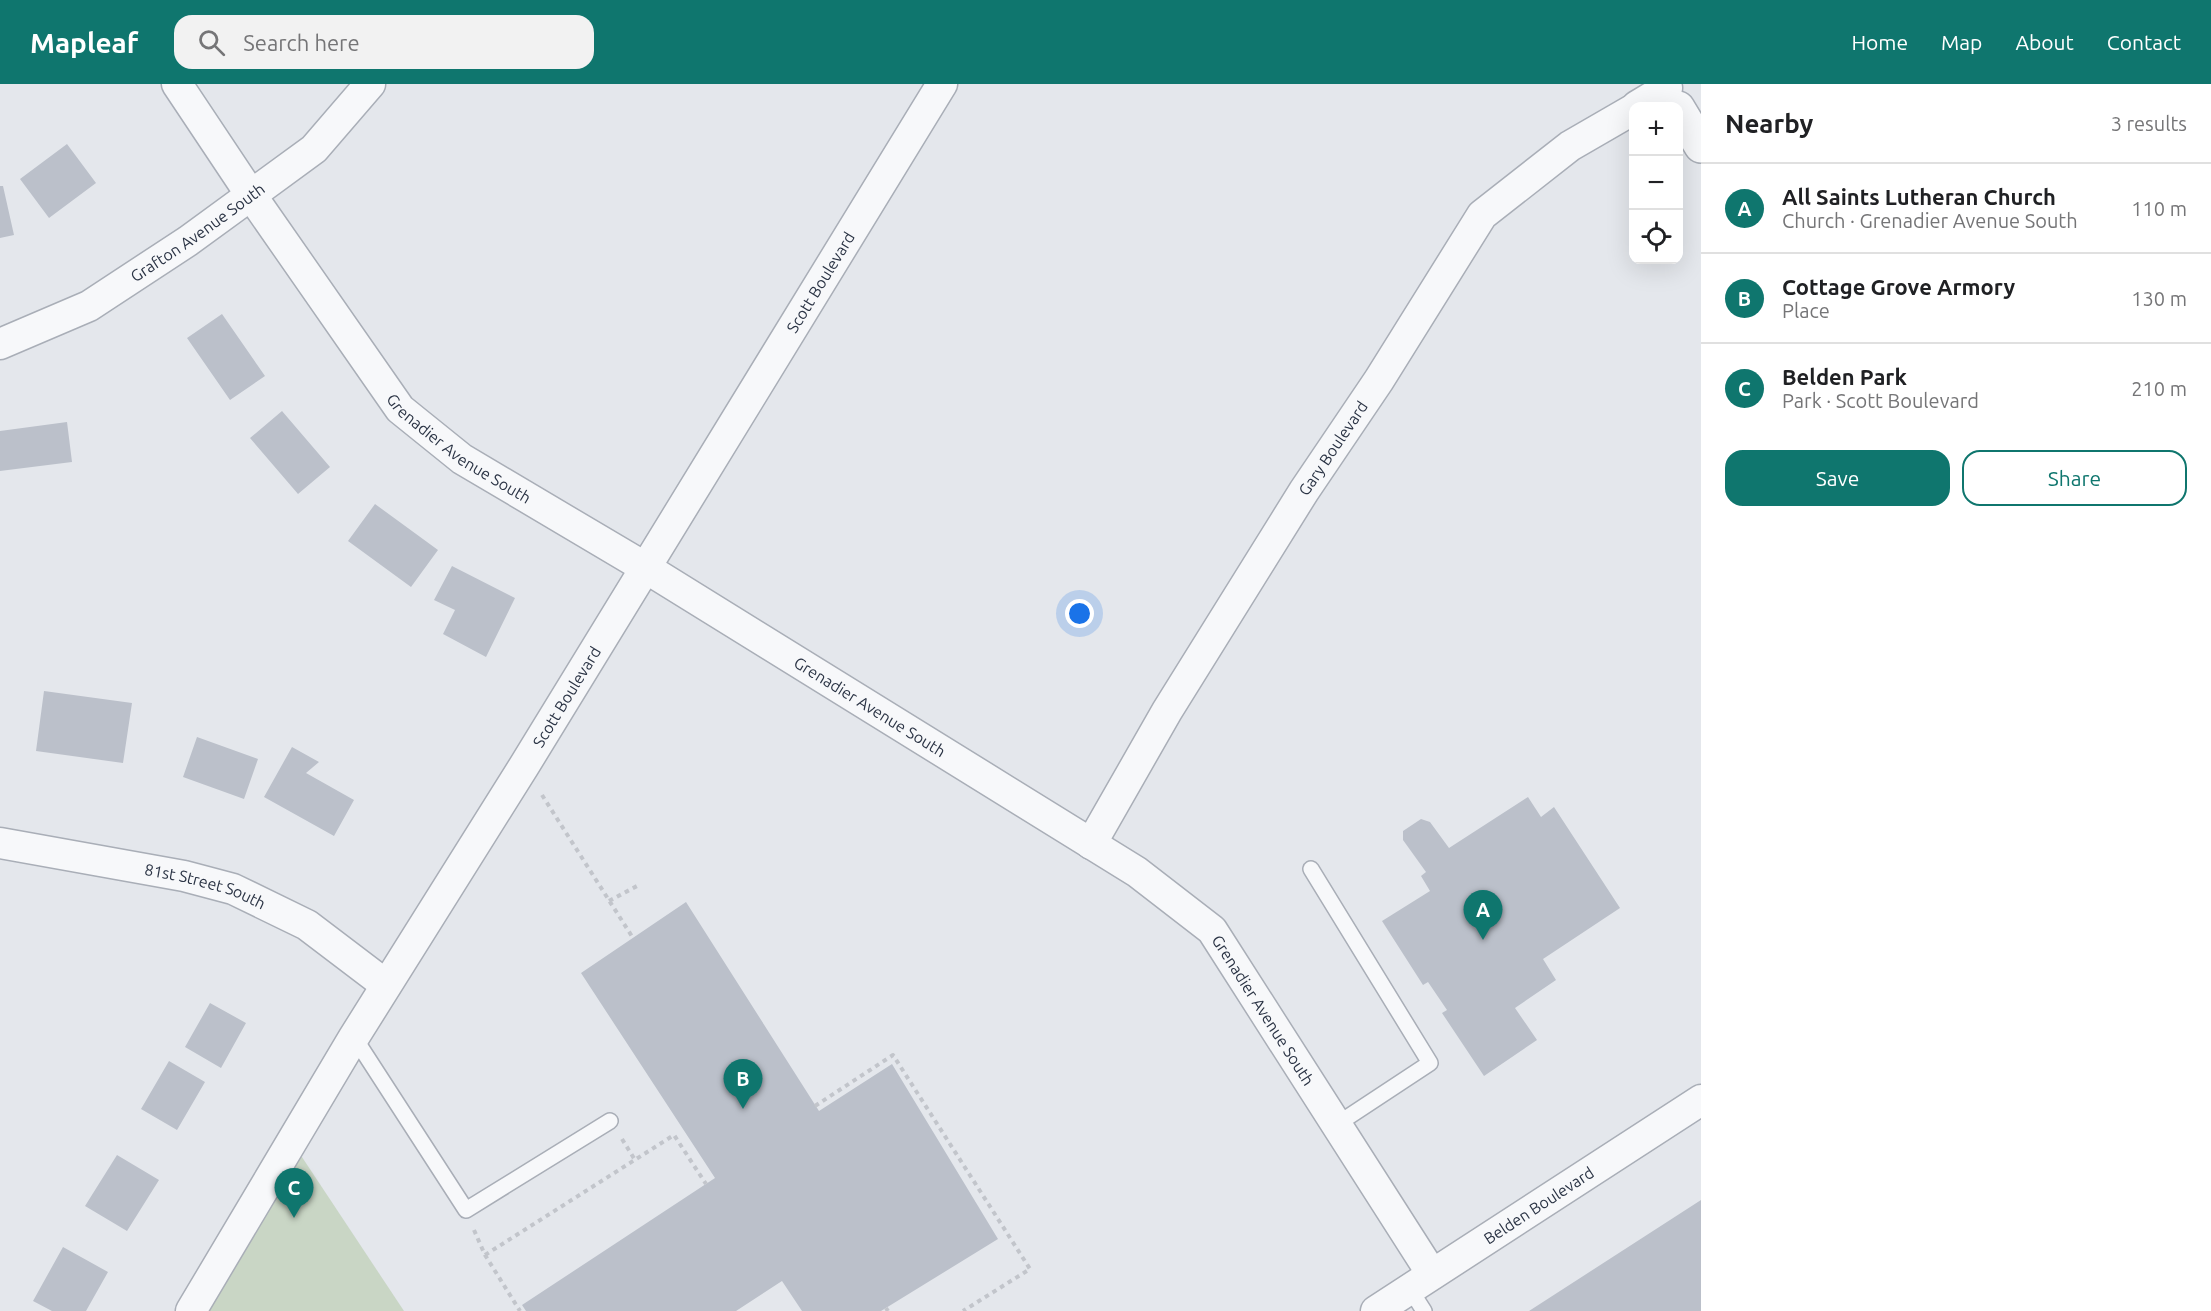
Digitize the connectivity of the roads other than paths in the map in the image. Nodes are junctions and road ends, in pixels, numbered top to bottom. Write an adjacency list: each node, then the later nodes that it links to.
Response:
1 (177, 84): 8 (street, Grenadier Avenue South)
2 (370, 84): 8 (street, Grafton Avenue South)
3 (942, 84): 10 (street, Scott Boulevard)
4 (1672, 97): 5 (street, Gary Boulevard); 7 (street)
5 (1654, 102)
6 (1629, 111): 12 (street, Gary Boulevard)
7 (1701, 146)
8 (251, 195): 9 (street, Grafton Avenue South); 10 (street, Grenadier Avenue South)
9 (0, 344)
10 (646, 568): 12 (street, Grenadier Avenue South); 14 (street, Scott Boulevard)
11 (0, 843): 14 (street, 81st Street South)
12 (1091, 844): 18 (street, Grenadier Avenue South)
13 (1311, 869): 18 (lane)
14 (386, 985): 15 (street, Scott Boulevard)
15 (354, 1037): 17 (lane); 20 (street, Scott Boulevard)
16 (1701, 1100): 19 (street, Belden Boulevard)
17 (610, 1121)
18 (1336, 1125): 19 (street, Grenadier Avenue South)
19 (1422, 1291): 21 (street, Belden Boulevard)
20 (191, 1311)
21 (1376, 1311)

